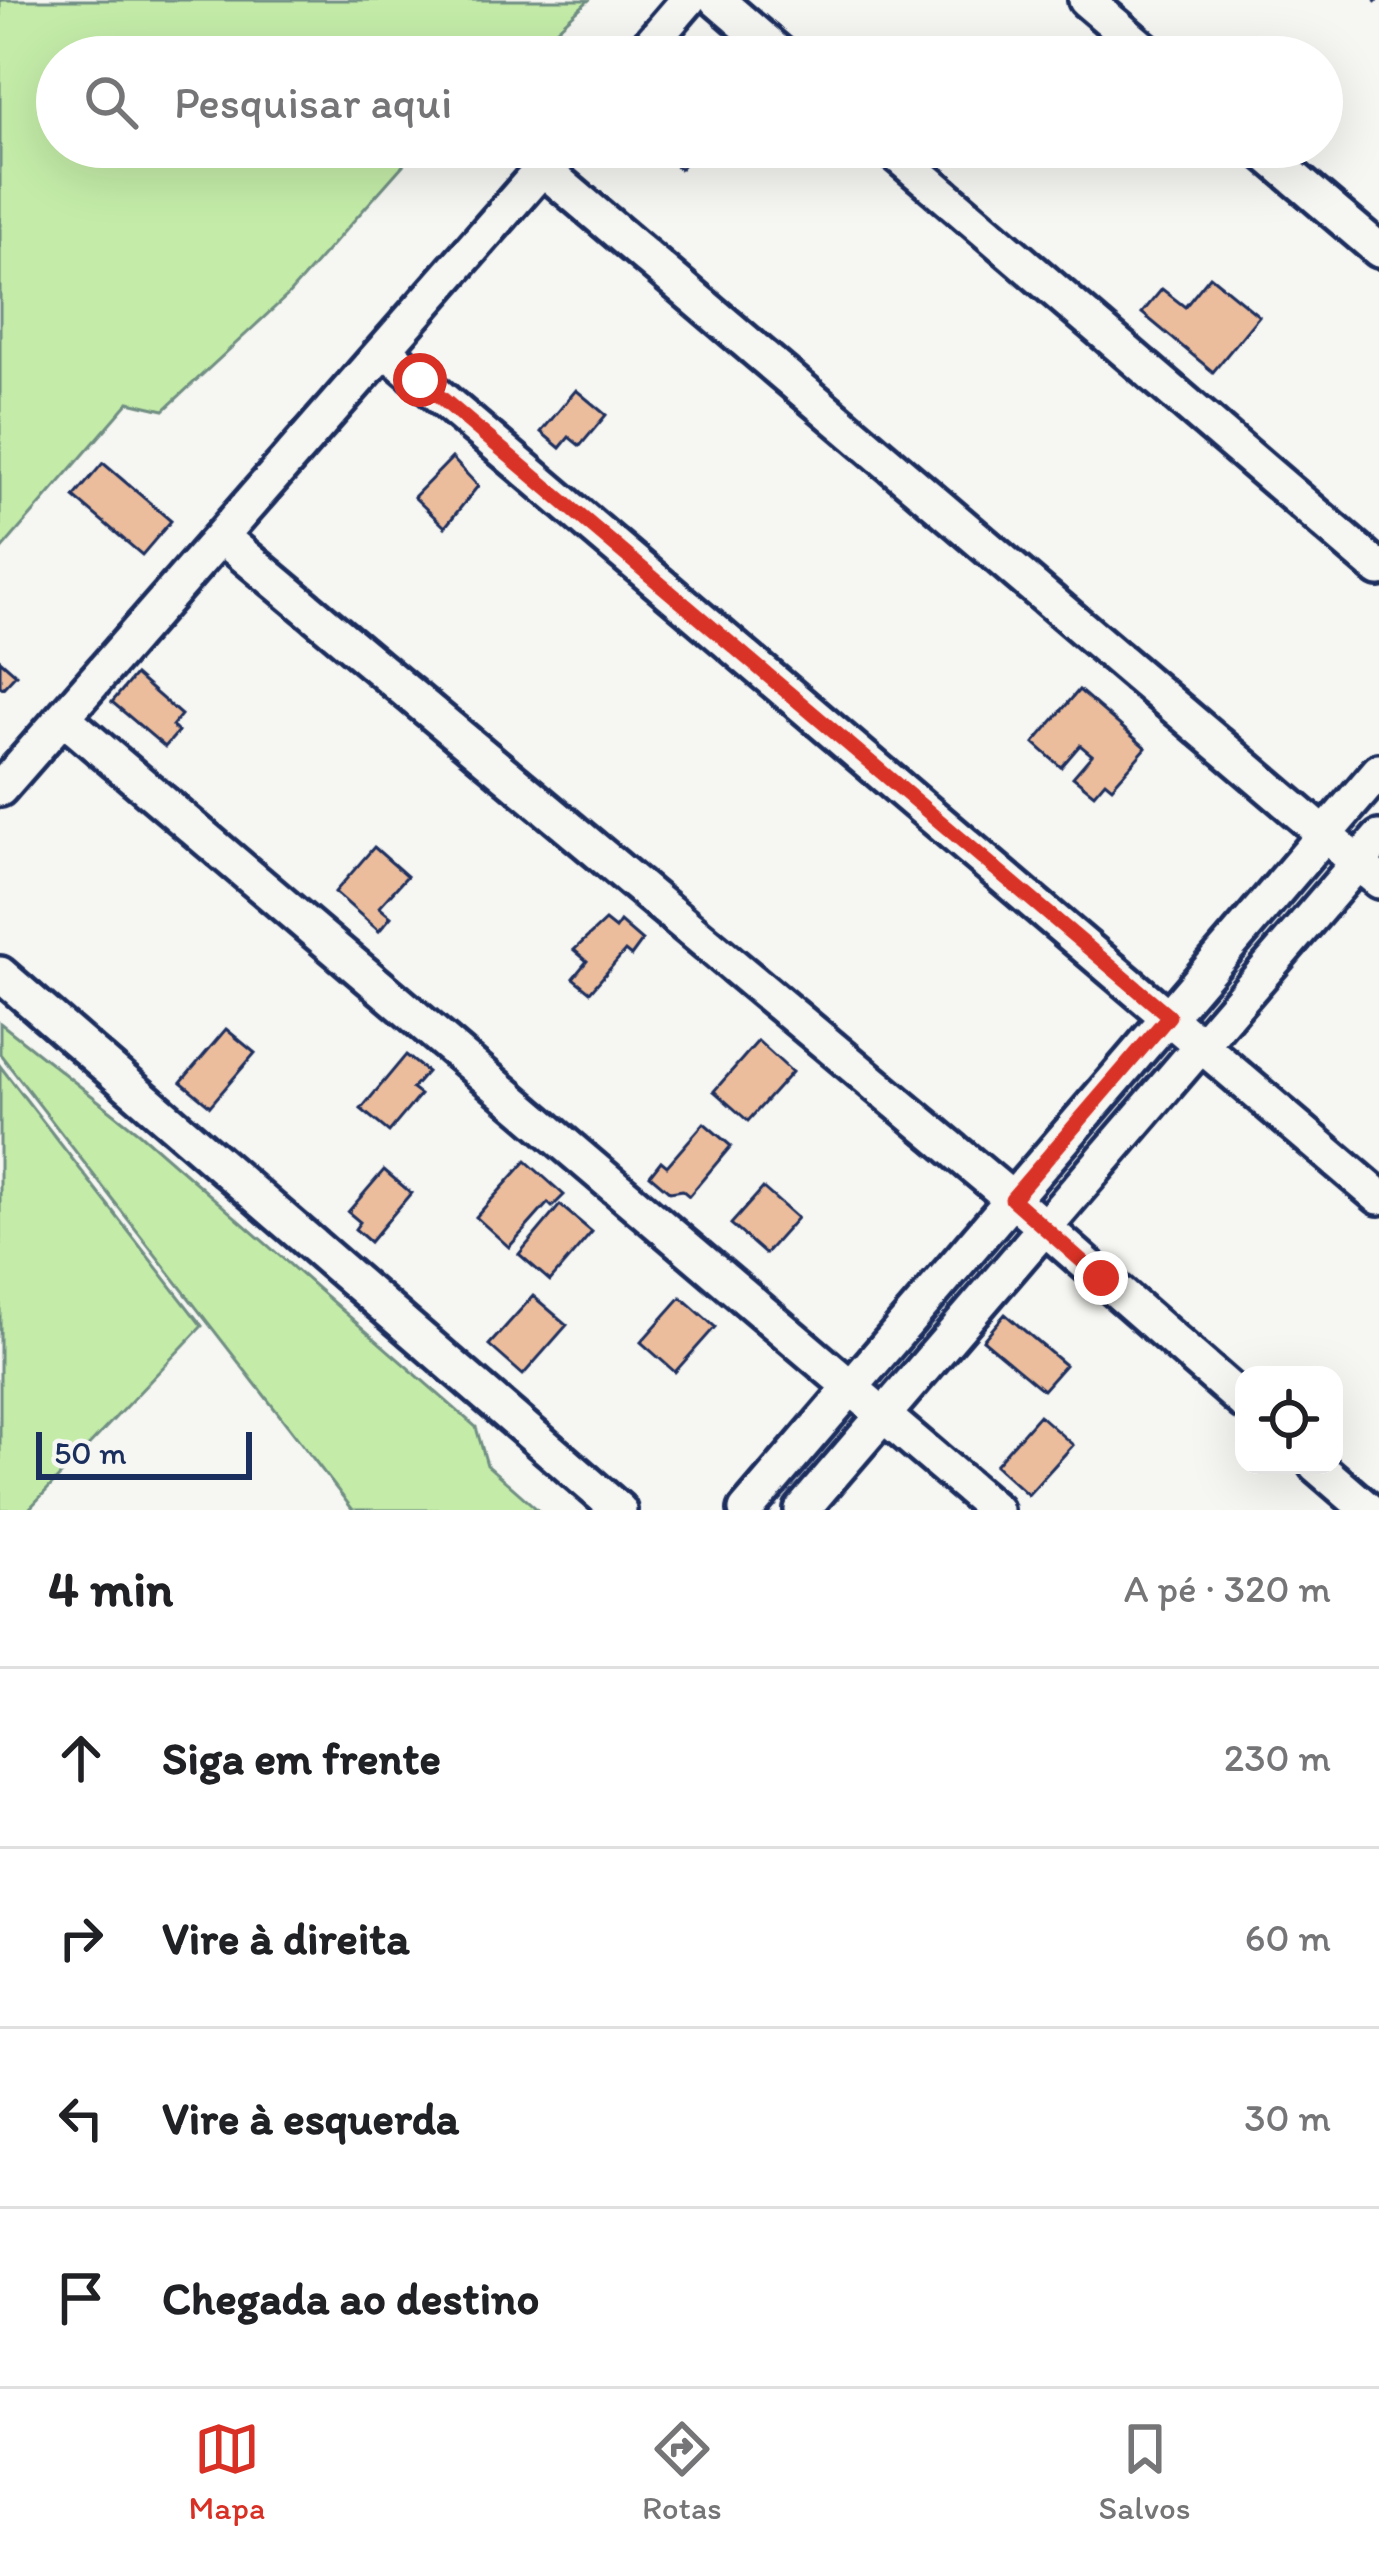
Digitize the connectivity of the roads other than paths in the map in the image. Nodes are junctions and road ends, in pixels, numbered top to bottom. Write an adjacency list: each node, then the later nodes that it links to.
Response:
1 (688, 0): 4 (street)
2 (717, 0): 5 (street)
3 (1086, 0): 6 (street)
4 (656, 36)
5 (759, 36)
6 (1128, 36)
7 (542, 168): 12 (street)
8 (562, 168): 18 (street)
9 (912, 168): 14 (street)
10 (1283, 168): 11 (street)
11 (1379, 250)
12 (385, 350): 13 (street); 21 (street)
13 (222, 537): 15 (street); 24 (street)
14 (1379, 569)
15 (65, 719): 17 (street); 26 (street)
16 (1379, 771): 18 (street)
17 (0, 789)
18 (1324, 835): 19 (street); 21 (street)
19 (1372, 861): 22 (street)
20 (0, 974): 30 (street)
21 (1169, 1016): 22 (street); 24 (street)
22 (1202, 1044): 23 (street); 25 (street)
23 (1379, 1197)
24 (1012, 1199): 25 (street); 26 (street)
25 (1045, 1227): 27 (street); 28 (street)
26 (852, 1386): 28 (street); 31 (street)
27 (1235, 1394)
28 (885, 1414): 32 (street); 33 (street)
29 (1326, 1474): 34 (street)
30 (620, 1510)
31 (746, 1510)
32 (802, 1510)
33 (994, 1510)
34 (1368, 1510)

